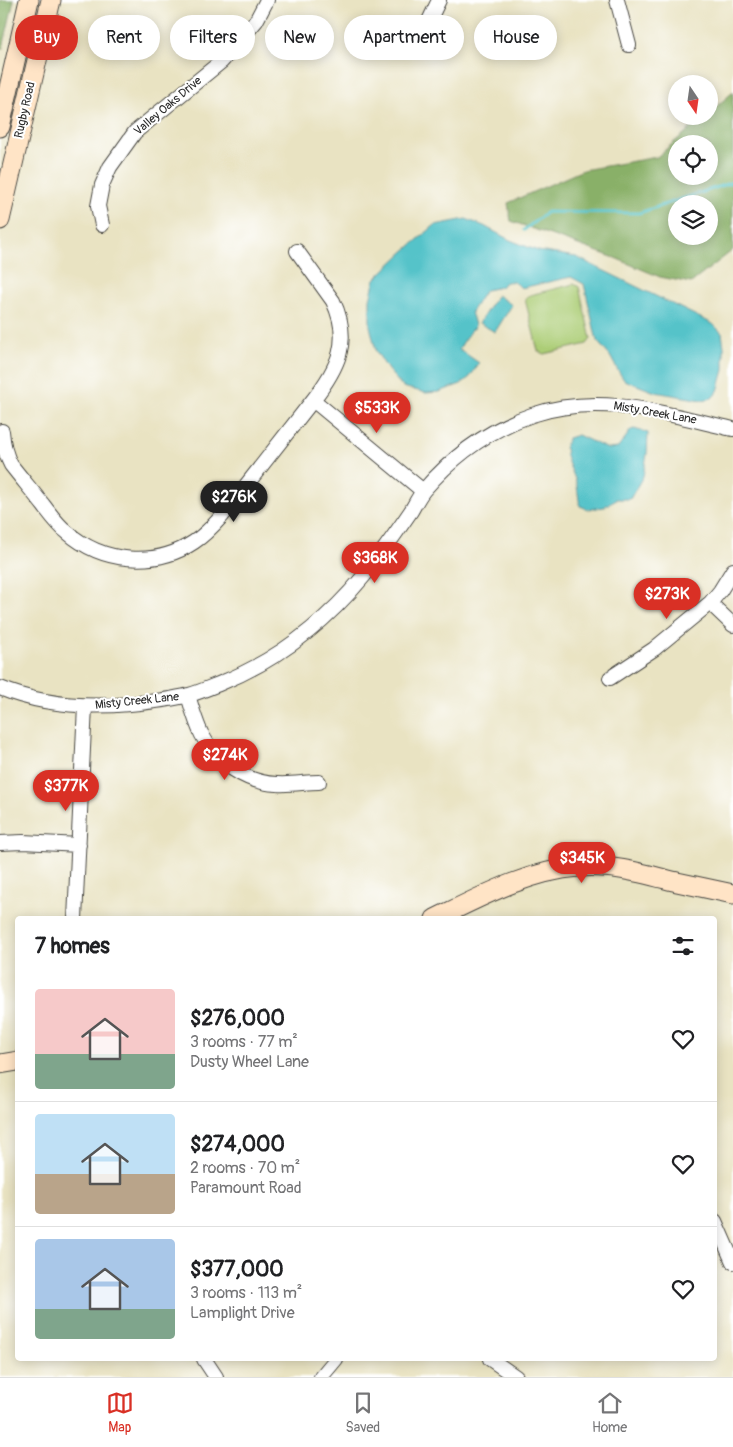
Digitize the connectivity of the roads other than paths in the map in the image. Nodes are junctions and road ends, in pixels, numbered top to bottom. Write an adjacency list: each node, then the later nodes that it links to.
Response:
1 (29, 0): 8 (main road, Rugby Road)
2 (51, 0): 9 (main road, Rugby Road)
3 (268, 0): 10 (street, Valley Oaks Drive)
4 (439, 0): 6 (street)
5 (617, 0): 7 (street)
6 (432, 15)
7 (629, 45)
8 (0, 127)
9 (0, 220)
10 (102, 225)
11 (298, 251): 12 (street)
12 (313, 400): 14 (street); 15 (street)
13 (733, 429): 15 (street, Misty Creek Lane)
14 (2, 431)
15 (423, 491): 21 (street, Misty Creek Lane)
16 (733, 570): 17 (street)
17 (710, 603): 18 (street); 19 (street)
18 (733, 625)
19 (610, 678)
20 (0, 688): 22 (street, Misty Creek Lane)
21 (188, 695): 22 (street, Misty Creek Lane); 23 (street)
22 (85, 706): 25 (street)
23 (320, 782)
24 (0, 843): 25 (street)
25 (79, 845): 27 (street)
26 (733, 894): 28 (main road)
27 (75, 916)
28 (441, 916)
29 (15, 1062): 30 (main road)
30 (0, 1064)
31 (717, 1226): 32 (street)
32 (733, 1262)
33 (205, 1361): 36 (street)
34 (334, 1361): 37 (street)
35 (493, 1361): 38 (street)
36 (216, 1377)
37 (321, 1377)
38 (516, 1377)

